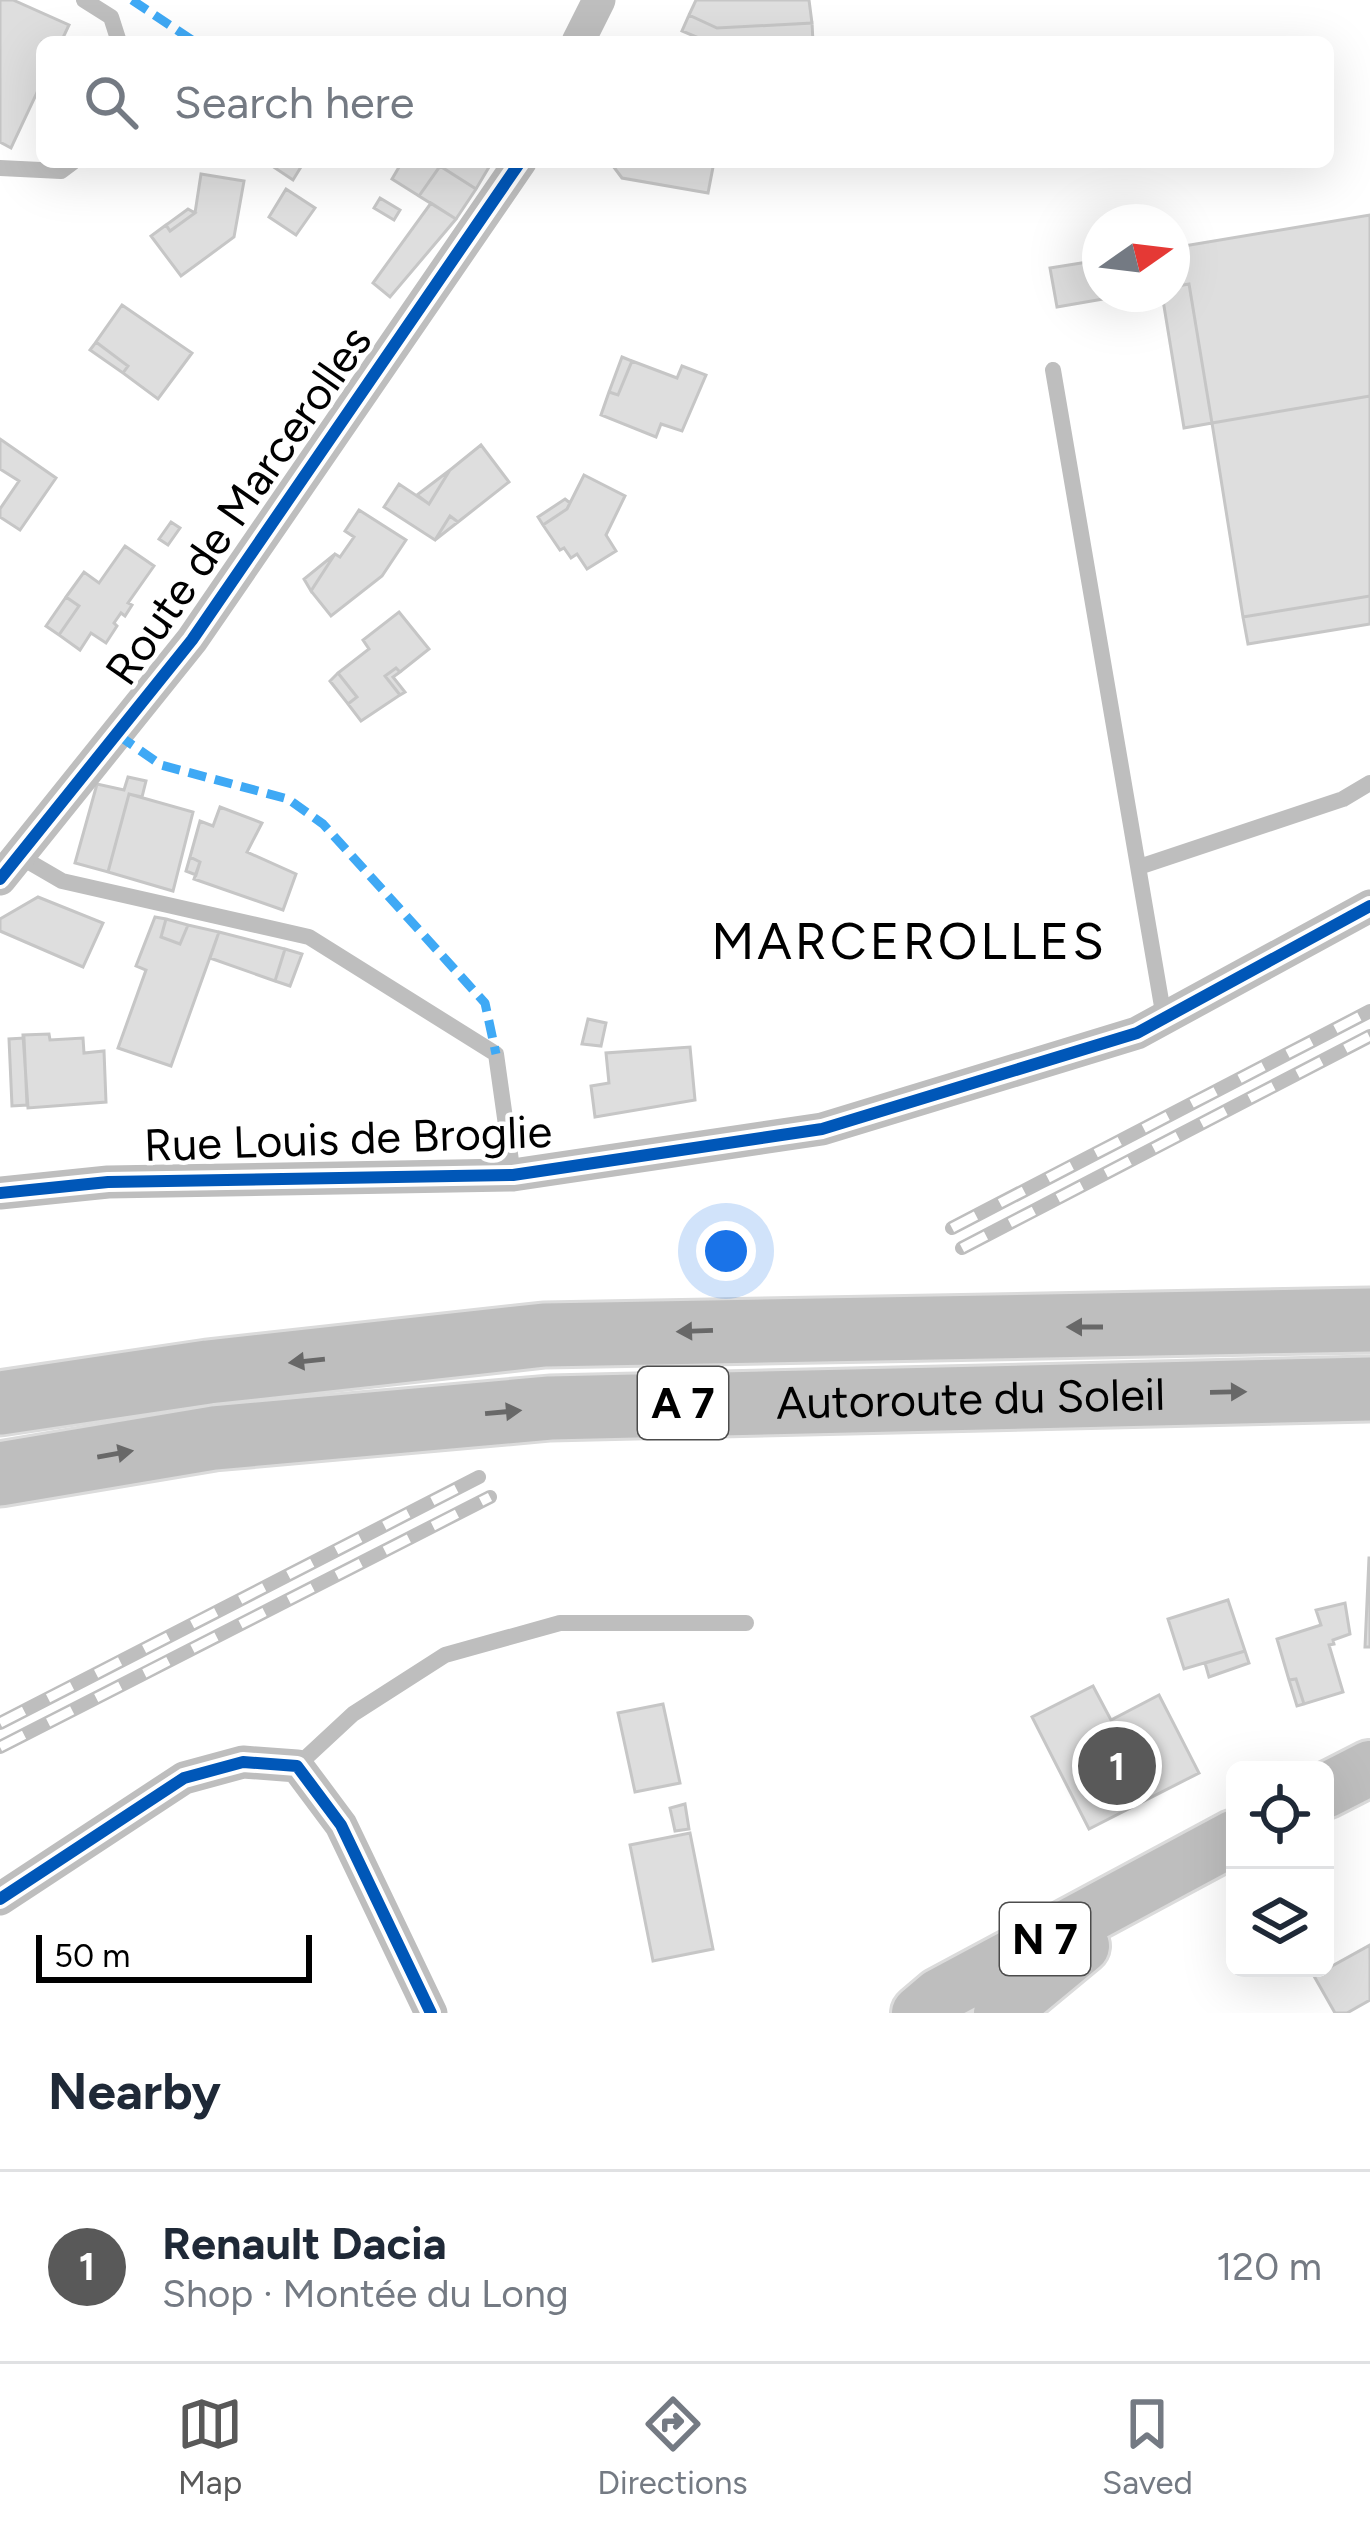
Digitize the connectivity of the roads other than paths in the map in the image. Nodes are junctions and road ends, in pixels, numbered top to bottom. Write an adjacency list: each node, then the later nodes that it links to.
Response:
1 (84, 0): 3 (lane)
2 (599, 0): 4 (street)
3 (117, 36)
4 (581, 36)
5 (0, 168): 6 (lane)
6 (65, 168)
7 (516, 168): 10 (street, Route de Marcerolles)
8 (1053, 370): 11 (lane)
9 (1370, 783): 11 (lane)
10 (9, 867): 14 (lane)
11 (1139, 867): 13 (lane)
12 (1370, 906): 13 (street, Rue Louis de Broglie)
13 (1164, 1018): 14 (street, Rue Louis de Broglie)
14 (513, 1175): 15 (street, Rue Louis de Broglie)
15 (0, 1193)
16 (1370, 1321): 18 (highway, Autoroute du Soleil / A 7, one-way to 18)
17 (1370, 1389): 19 (highway, Autoroute du Soleil / A 7, one-way to 17)
18 (0, 1403)
19 (0, 1474)
20 (746, 1623): 21 (lane)
21 (297, 1766): 24 (street); 25 (street)
22 (1226, 1843): 23 (main road, N 7)
23 (1174, 1869): 26 (main road, N 7); 27 (main road, N 7)
24 (0, 1899)
25 (431, 2013)
26 (919, 2013)
27 (1001, 2013)

